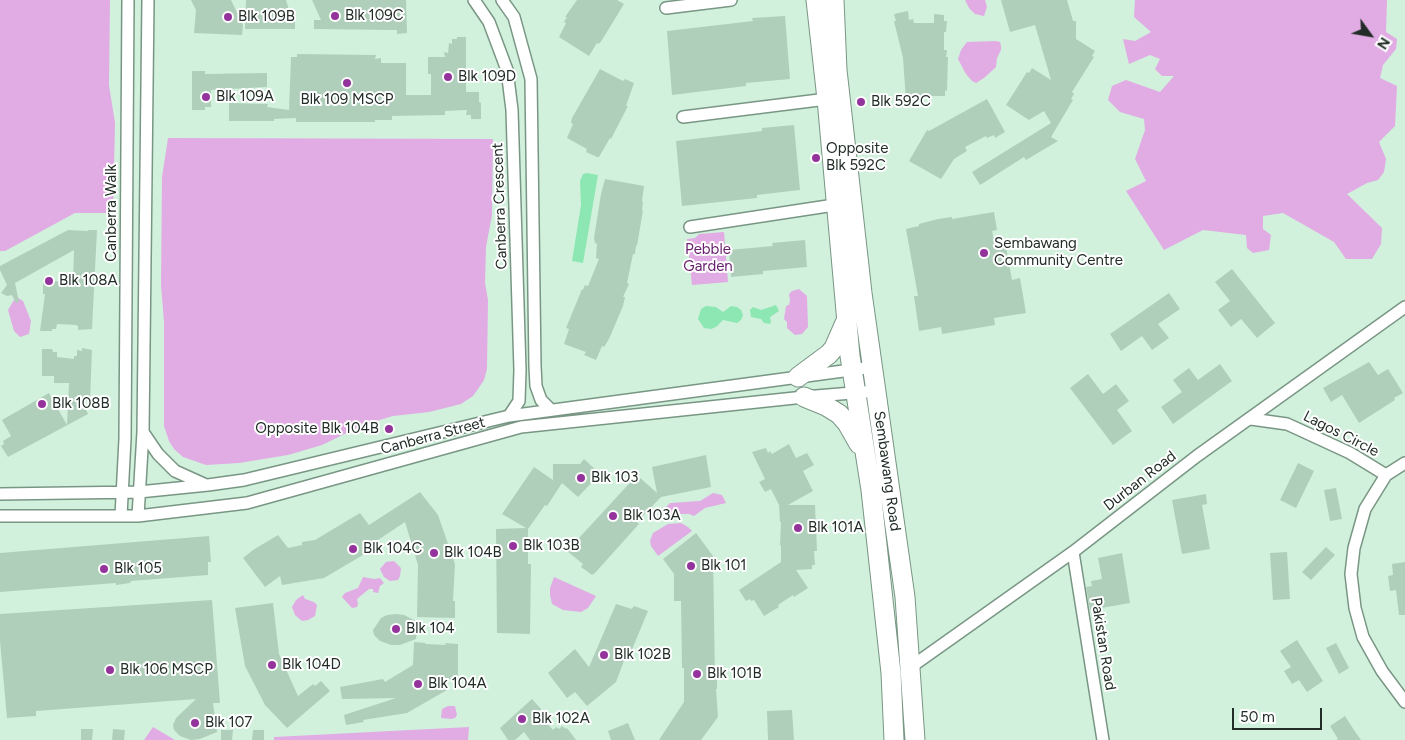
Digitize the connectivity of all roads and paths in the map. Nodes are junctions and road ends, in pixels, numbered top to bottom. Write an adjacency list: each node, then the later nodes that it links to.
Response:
1 (128, 0): 30 (street, Canberra Walk)
2 (148, 0): 25 (street)
3 (474, 0): 22 (street, Canberra Crescent)
4 (502, 0): 21 (street, Canberra Crescent)
5 (731, 0): 8 (street)
6 (816, 0): 9 (main road, Sembawang Road)
7 (834, 0): 11 (main road, Sembawang Road)
8 (666, 8)
9 (827, 99): 10 (street); 11 (main road, Sembawang Road)
10 (683, 117)
11 (844, 203): 12 (street); 14 (main road, Sembawang Road); 15 (main road, Sembawang Road)
12 (690, 227)
13 (1405, 307): 23 (street, Durban Road)
14 (846, 319): 16 (main road, Sembawang Road); 17 (main road)
15 (873, 367): 16 (street, Canberra Street); 18 (main road, Sembawang Road)
16 (852, 371): 17 (street, Canberra Street); 19 (main road, Sembawang Road)
17 (798, 377): 21 (street, Canberra Street)
18 (876, 391): 19 (street, Canberra Street); 37 (main road, Sembawang Road)
19 (855, 393): 20 (street, Canberra Street); 26 (main road, Sembawang Road)
20 (804, 397): 24 (street, Canberra Street); 26 (main road)
21 (550, 409): 22 (street, Canberra Street)
22 (515, 415): 24 (street); 29 (street, Canberra Street)
23 (1251, 419): 28 (street, Lagos Circle); 36 (street, Durban Road)
24 (521, 427): 35 (street, Canberra Street)
25 (142, 432): 29 (street); 31 (street)
26 (865, 454): 38 (main road, Sembawang Road)
27 (1405, 463): 28 (street, Lagos Circle)
28 (1386, 475): 39 (street, Lagos Circle)
29 (208, 485): 31 (street, Canberra Street)
30 (122, 491): 31 (street, Canberra Street); 32 (street, Canberra Street); 34 (street, Canberra Walk)
31 (139, 492): 35 (street)
32 (0, 494)
33 (0, 516): 34 (street, Canberra Street)
34 (121, 516): 35 (street, Canberra Street)
35 (138, 516)
36 (1073, 552): 37 (street, Durban Road); 42 (street, Pakistan Road)
37 (910, 669): 38 (street, Durban Road); 41 (main road, Sembawang Road)
38 (891, 673): 40 (main road, Sembawang Road)
39 (1405, 702)
40 (894, 740)
41 (915, 740)
42 (1103, 740)

